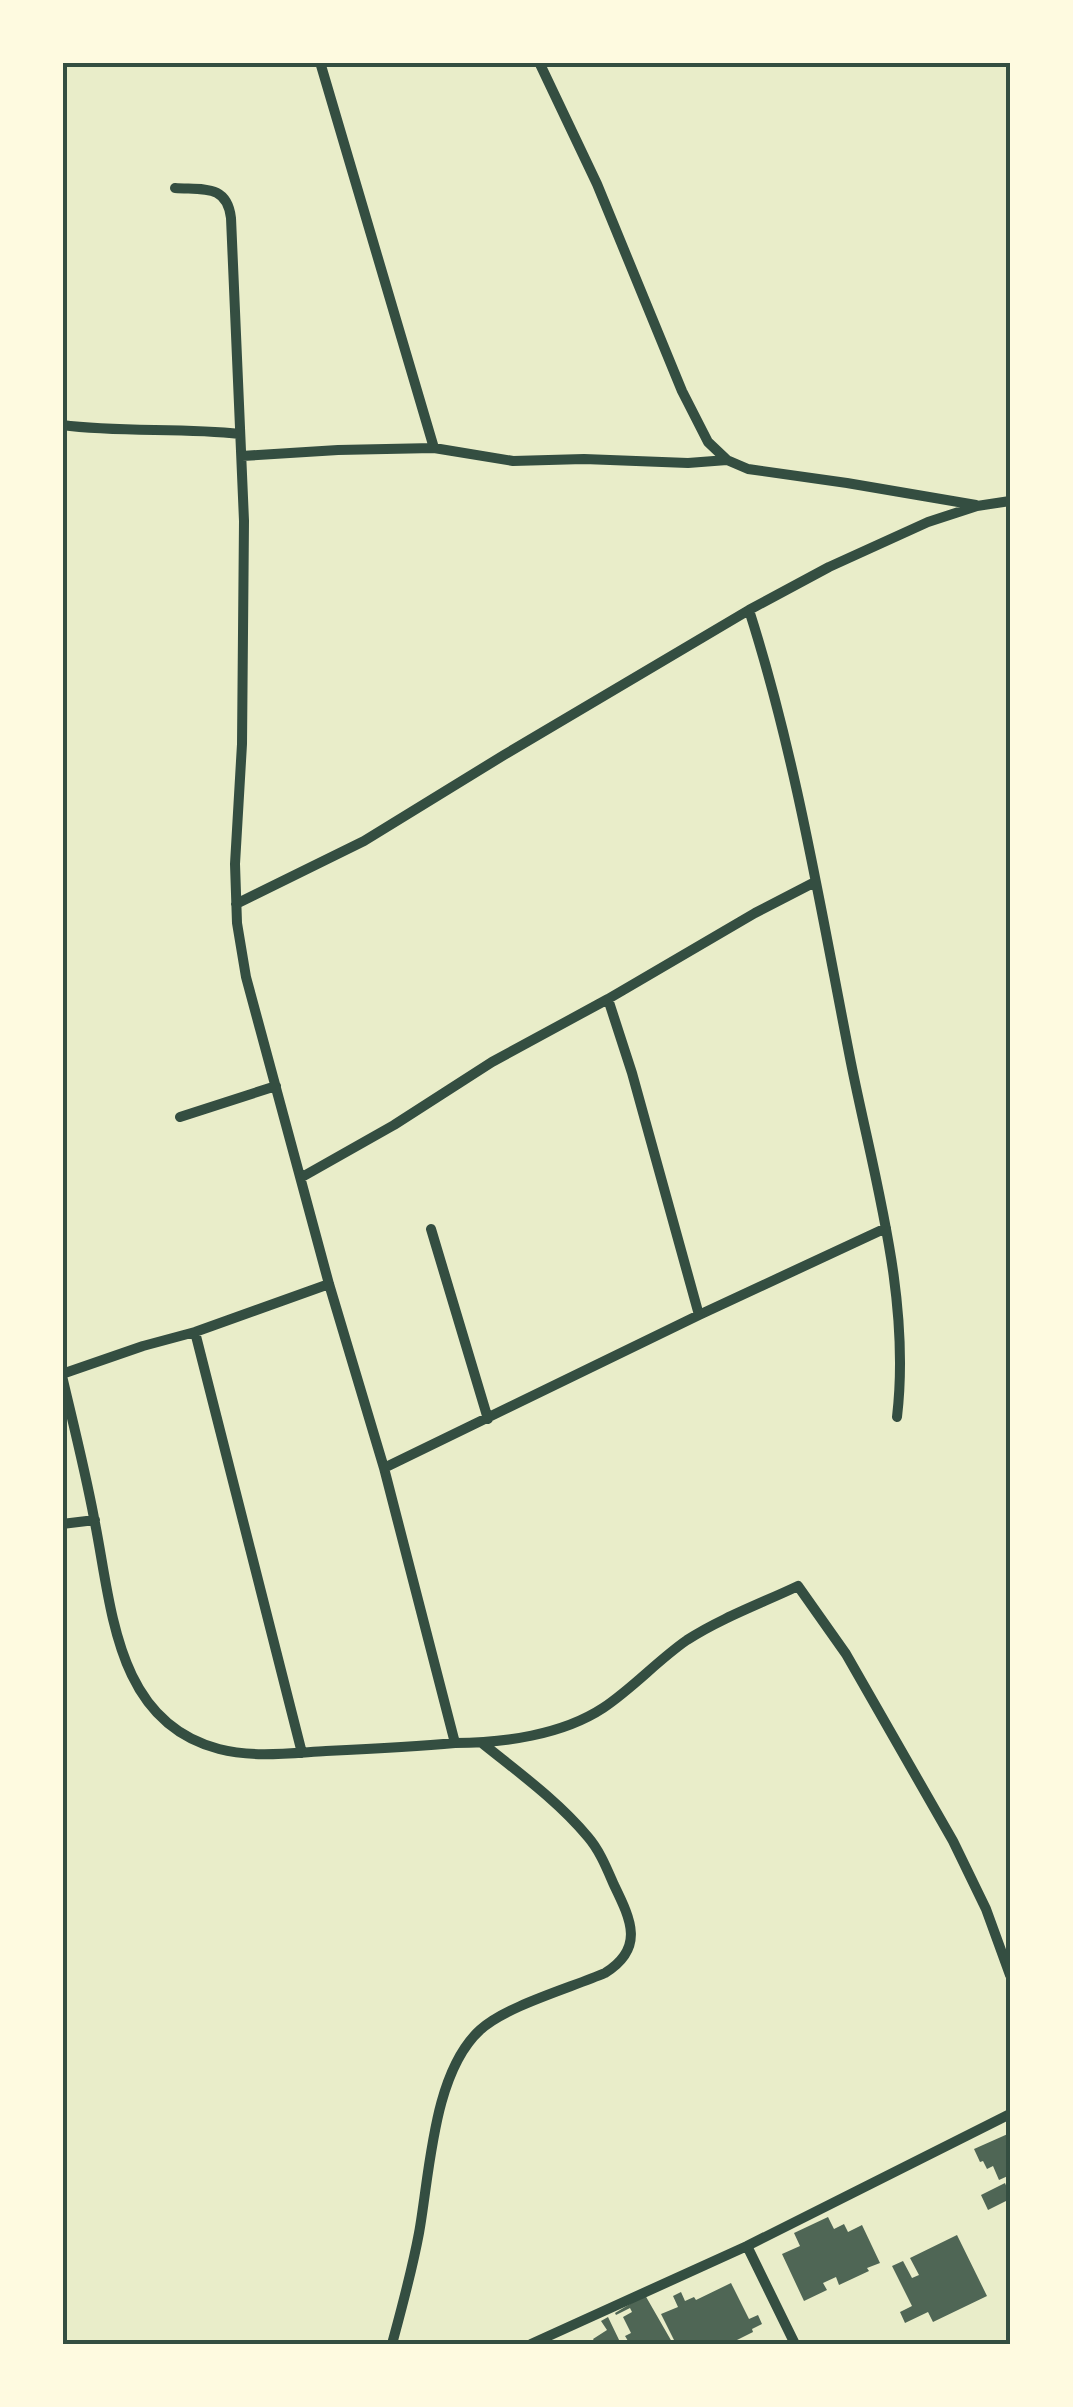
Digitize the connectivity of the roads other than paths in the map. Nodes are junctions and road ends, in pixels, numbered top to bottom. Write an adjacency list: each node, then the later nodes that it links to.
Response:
1 (320, 62): 6 (street)
2 (539, 62): 8 (street)
3 (175, 188): 5 (street)
4 (62, 424): 5 (street)
5 (240, 434): 7 (street)
6 (434, 448): 7 (street); 8 (street)
7 (242, 456): 13 (street)
8 (727, 460): 10 (street)
9 (1010, 500): 10 (street)
10 (978, 506): 11 (street)
11 (749, 610): 12 (street); 13 (street)
12 (815, 882): 14 (street); 18 (street)
13 (236, 904): 15 (street)
14 (608, 999): 17 (street); 21 (street)
15 (276, 1086): 16 (street); 17 (street)
16 (180, 1116)
17 (302, 1177): 20 (street)
18 (886, 1228): 21 (street); 24 (street)
19 (431, 1229): 25 (street)
20 (330, 1284): 22 (street); 26 (street)
21 (699, 1315): 25 (street)
22 (195, 1332): 23 (street); 31 (street)
23 (62, 1375): 27 (street)
24 (897, 1416)
25 (488, 1419): 26 (street)
26 (384, 1468): 29 (street)
27 (95, 1520): 28 (street); 31 (street)
28 (62, 1524)
29 (455, 1742): 30 (street); 31 (street)
30 (482, 1743): 32 (street); 35 (street)
31 (302, 1753)
32 (1010, 1975)
33 (1010, 2114): 34 (street)
34 (746, 2246): 36 (street); 37 (street)
35 (392, 2344)
36 (537, 2344)
37 (795, 2344)

